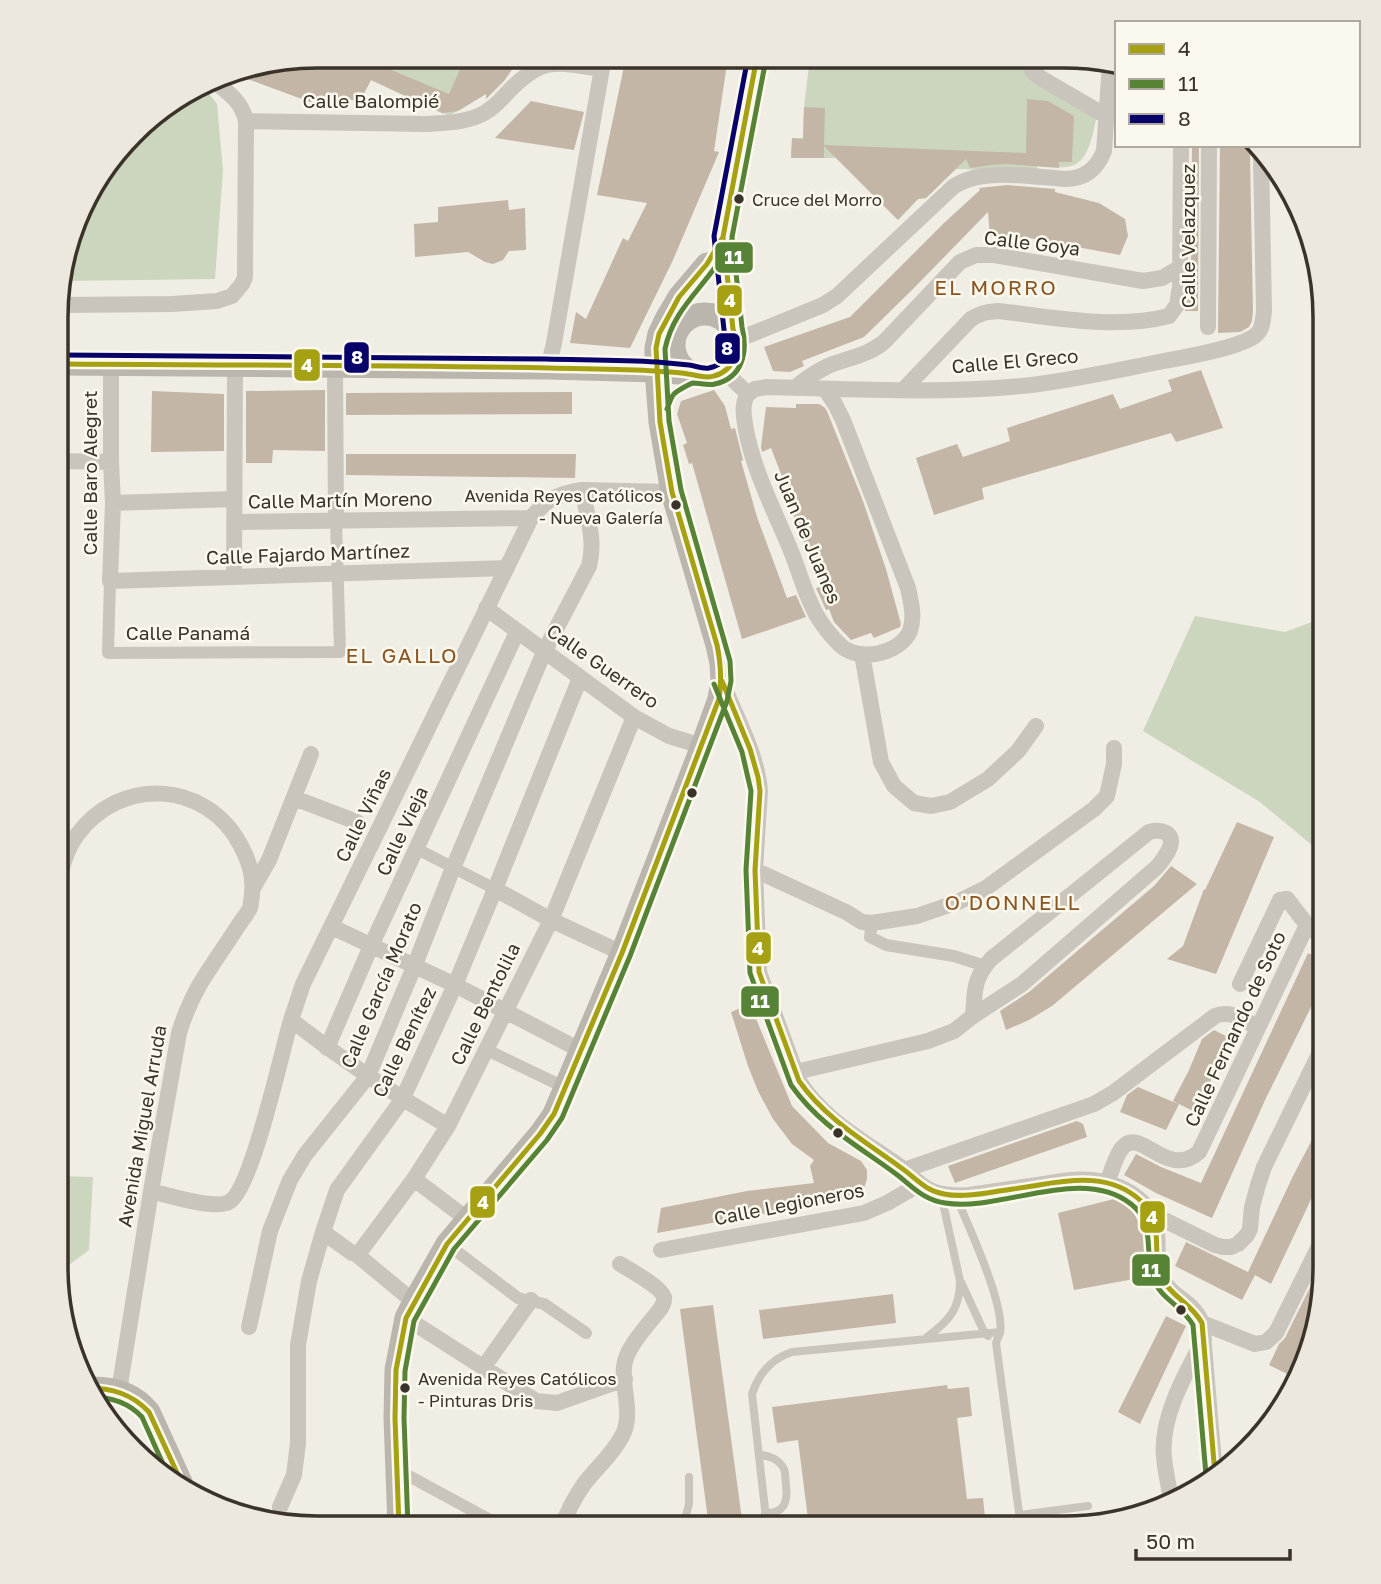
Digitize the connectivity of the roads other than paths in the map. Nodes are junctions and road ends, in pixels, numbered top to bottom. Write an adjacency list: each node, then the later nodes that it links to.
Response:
1 (755, 68): 12 (main road)
2 (1033, 68): 7 (street)
3 (536, 69): 8 (street, Calle Balompié)
4 (602, 69): 24 (street)
5 (1109, 72): 7 (street)
6 (221, 87): 8 (street)
7 (1106, 116): 18 (street)
8 (246, 121): 15 (street)
9 (1181, 147): 14 (street)
10 (1209, 147): 17 (street, Calle Velazquez)
11 (1261, 166): 29 (street, Calle El Greco)
12 (723, 237): 13 (main road); 18 (main road)
13 (707, 264): 16 (main road); 19 (main road)
14 (1181, 267): 27 (street, Calle Goya); 29 (street)
15 (69, 305)
16 (686, 321): 18 (main road); 19 (main road); 26 (main road)
17 (1208, 327)
18 (735, 334): 25 (main road)
19 (656, 359): 24 (main road); 26 (main road); 31 (main road)
20 (68, 364): 21 (main road)
21 (111, 364): 22 (main road); 33 (street, Calle Baro Alegret)
22 (235, 365): 23 (main road); 36 (street)
23 (335, 367): 24 (main road); 39 (street)
24 (548, 368)
25 (724, 371): 26 (main road); 30 (street)
26 (691, 374): 31 (main road)
27 (795, 388): 28 (street, Calle El Greco); 30 (street, Calle El Greco)
28 (825, 389): 29 (street, Calle El Greco); 48 (street)
29 (903, 390)
30 (748, 394): 48 (street, Juan de Juanes)
31 (659, 405): 35 (main road)
32 (68, 461): 33 (street)
33 (111, 462): 37 (street, Calle Baro Alegret)
34 (582, 490): 35 (street, Calle Viñas); 38 (street, Calle Viñas); 47 (street, Calle García Morato)
35 (672, 492): 50 (main road)
36 (234, 499): 37 (street); 40 (street)
37 (113, 503): 44 (street, Calle Baro Alegret)
38 (531, 518): 39 (street, Calle Martín Moreno); 41 (street, Calle Viñas)
39 (336, 521): 40 (street, Calle Martín Moreno); 42 (street)
40 (234, 522): 43 (street)
41 (507, 568): 42 (street, Calle Fajardo Martínez); 45 (street, Calle Viñas)
42 (337, 574): 43 (street, Calle Fajardo Martínez); 44 (street, Calle Panamá)
43 (234, 577): 44 (street, Calle Fajardo Martínez)
44 (110, 581)
45 (486, 608): 46 (street, Calle Guerrero); 67 (street, Calle Viñas)
46 (517, 632): 47 (street, Calle Guerrero); 59 (street, Calle Vieja)
47 (544, 652): 49 (street, Calle Guerrero); 60 (street, Calle García Morato)
48 (862, 654): 52 (street)
49 (580, 678): 51 (street, Calle Guerrero); 63 (street, Calle Benítez)
50 (722, 681): 53 (main road); 61 (street)
51 (634, 717): 53 (street, Calle Guerrero); 64 (street, Calle Bentolila)
52 (1036, 726)
53 (702, 746): 70 (main road)
54 (1114, 748): 65 (street)
55 (311, 754): 56 (street, Avenida Miguel Arruda)
56 (294, 798): 57 (street); 62 (street, Avenida Miguel Arruda)
57 (357, 822)
58 (69, 849): 62 (street)
59 (417, 849): 60 (street); 69 (street, Calle Vieja)
60 (453, 868): 63 (street); 72 (street, Calle García Morato)
61 (754, 870): 65 (street); 83 (street)
62 (253, 888): 92 (street, Avenida Miguel Arruda)
63 (495, 889): 64 (street); 74 (street, Calle Benítez)
64 (551, 919): 70 (street); 75 (street, Calle Bentolila)
65 (872, 923): 71 (street)
66 (1307, 925): 68 (street); 73 (street); 78 (street, Calle Fernando de Soto)
67 (332, 928): 69 (street); 77 (street, Calle Viñas)
68 (1313, 930)
69 (371, 946): 72 (street); 79 (street, Calle Vieja)
70 (622, 953): 81 (main road)
71 (985, 966): 76 (street); 76 (street)
72 (414, 967): 74 (street); 84 (street, Calle García Morato)
73 (1240, 984)
74 (455, 985): 75 (street); 86 (street, Calle Benítez)
75 (504, 1010): 80 (street, Calle Bentolila); 81 (street)
76 (973, 1016): 83 (street)
77 (291, 1020): 79 (street); 92 (street, Calle Viñas)
78 (1258, 1028): 88 (street); 90 (street, Calle Fernando de Soto)
79 (327, 1048): 84 (street)
80 (487, 1050): 85 (street); 87 (street, Calle Bentolila)
81 (582, 1051): 85 (main road)
82 (1313, 1067): 94 (street)
83 (796, 1072): 88 (street)
84 (368, 1076): 86 (street); 105 (street, Calle García Morato)
85 (566, 1088): 95 (main road)
86 (402, 1100): 87 (street); 96 (street, Calle Benítez)
87 (448, 1126): 89 (street, Calle Bentolila)
88 (904, 1171): 91 (street)
89 (414, 1179): 95 (street); 99 (street, Calle Bentolila)
90 (1107, 1182): 93 (street); 94 (street)
91 (920, 1184): 93 (street); 98 (street, Calle Legioneros)
92 (150, 1191): 115 (street, Avenida Miguel Arruda)
93 (948, 1195): 102 (lane); 107 (lane)
94 (1152, 1214): 106 (street)
95 (467, 1219): 97 (main road)
96 (323, 1232): 99 (street); 123 (street, Calle Benítez)
97 (447, 1244): 103 (street); 104 (main road)
98 (661, 1250)
99 (356, 1254): 104 (street)
100 (1313, 1258): 106 (street)
101 (620, 1264): 113 (street)
102 (960, 1281): 109 (lane); 110 (lane)
103 (531, 1300): 108 (street); 112 (street)
104 (410, 1310): 112 (street); 118 (main road)
105 (249, 1327)
106 (1203, 1331): 117 (street); 121 (street)
107 (1000, 1332): 109 (lane); 111 (lane)
108 (586, 1333)
109 (985, 1334): 110 (lane); 111 (lane)
110 (926, 1338): 116 (lane)
111 (996, 1343): 125 (lane)
112 (484, 1368): 113 (street)
113 (625, 1379): 128 (street)
114 (100, 1387): 115 (main road)
115 (119, 1391): 119 (main road)
116 (759, 1455): 124 (lane); 124 (lane)
117 (1213, 1465)
118 (396, 1469): 126 (main road); 127 (street)
119 (177, 1472)
120 (690, 1477): 129 (lane)
121 (1170, 1492)
122 (1088, 1506): 125 (lane)
123 (281, 1507)
124 (765, 1513)
125 (1020, 1515)
126 (398, 1516)
127 (482, 1516)
128 (566, 1516)
129 (686, 1516)

